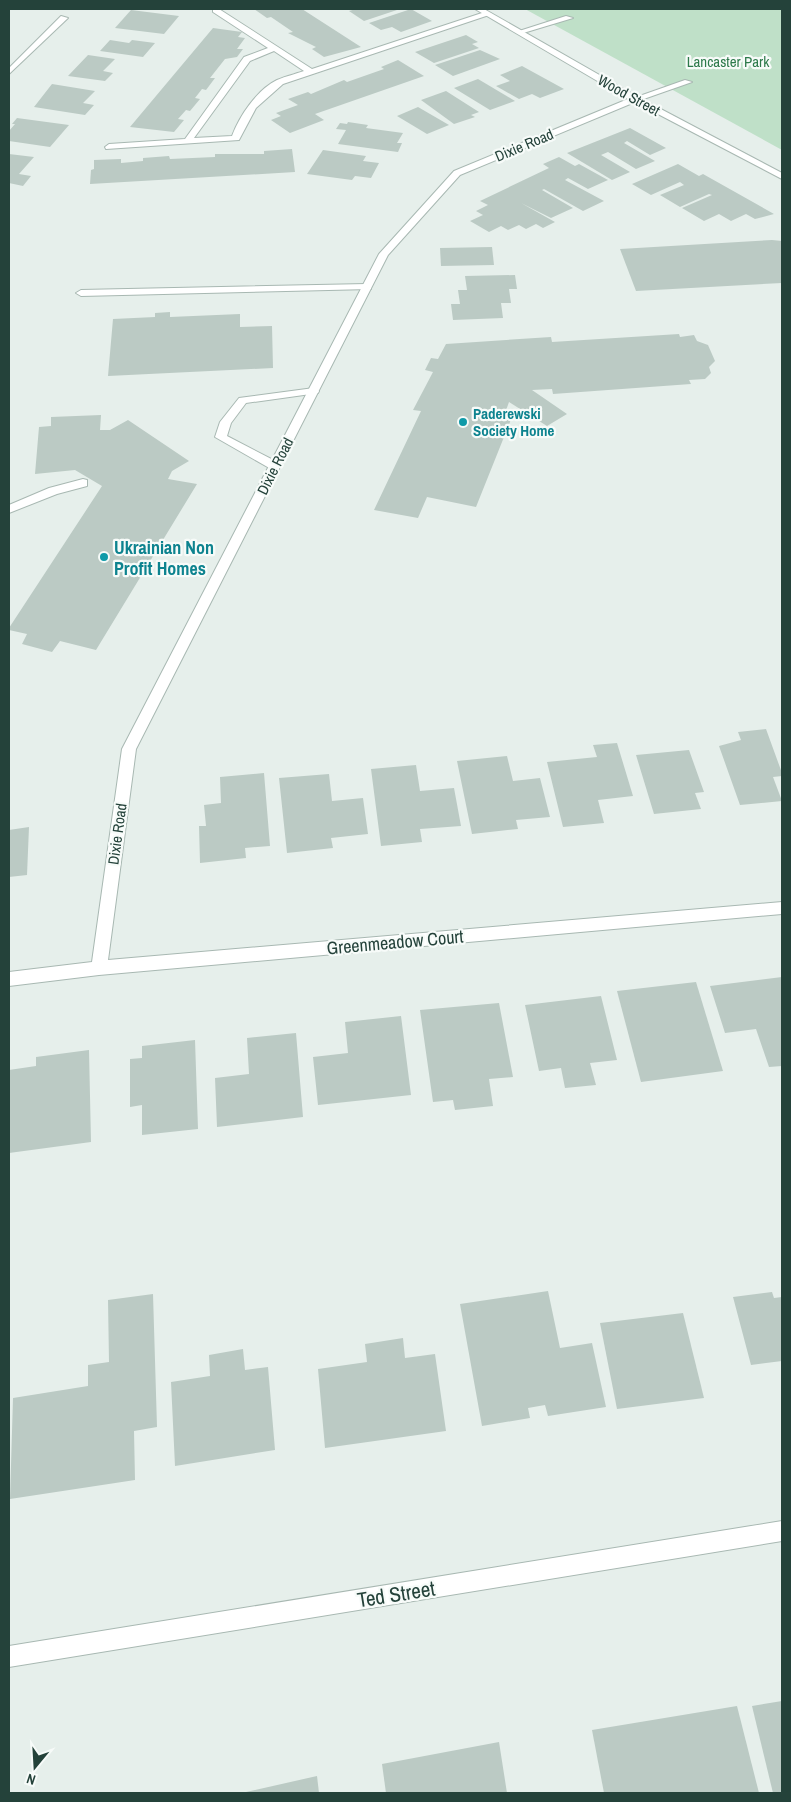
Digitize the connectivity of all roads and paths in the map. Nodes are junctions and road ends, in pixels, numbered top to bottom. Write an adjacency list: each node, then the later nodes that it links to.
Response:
1 (478, 9): 3 (street, Wood Street)
2 (216, 10): 7 (street)
3 (488, 14): 6 (street, Wood Street); 9 (street)
4 (64, 18): 8 (street)
5 (569, 18): 6 (street)
6 (520, 32): 11 (street, Wood Street)
7 (275, 48): 9 (street); 12 (street)
8 (9, 72)
9 (311, 72): 12 (street)
10 (688, 82): 11 (street, Dixie Road)
11 (635, 99): 14 (street, Wood Street); 15 (street, Dixie Road)
12 (187, 142): 13 (street)
13 (109, 147)
14 (782, 176)
15 (367, 288): 16 (street); 17 (street, Dixie Road)
16 (81, 293)
17 (314, 391): 18 (street, Dixie Road); 18 (street)
18 (275, 466): 22 (street, Dixie Road)
19 (83, 483): 20 (street)
20 (9, 509)
21 (782, 908): 22 (street, Greenmeadow Court)
22 (99, 968): 23 (street, Greenmeadow Court)
23 (9, 979)
24 (782, 1531): 25 (street, Ted Street)
25 (9, 1657)

